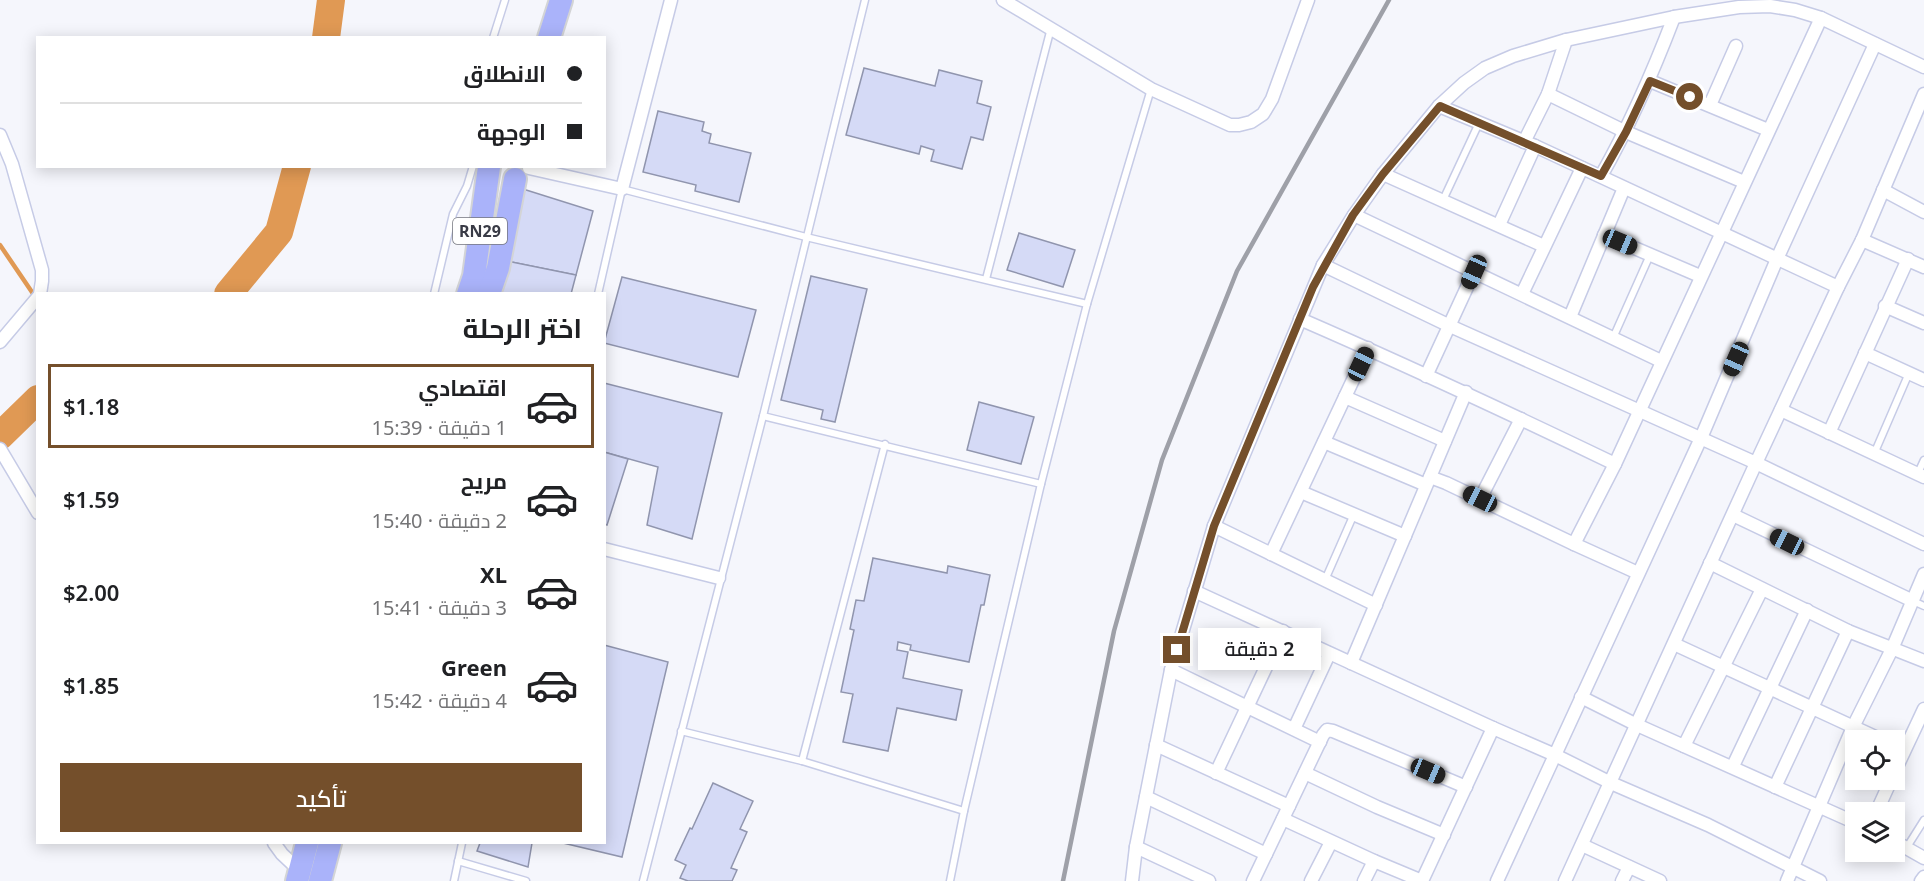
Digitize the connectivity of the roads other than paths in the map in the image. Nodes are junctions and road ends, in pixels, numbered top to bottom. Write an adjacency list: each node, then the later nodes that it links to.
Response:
1 (505, 0): 11 (lane)
2 (545, 0): 12 (highway)
3 (561, 0): 13 (highway)
4 (671, 0): 39 (street)
5 (865, 0): 47 (lane)
6 (1003, 0): 10 (street)
7 (1308, 0): 19 (street)
8 (1674, 17): 9 (street); 14 (street); 18 (street)
9 (1821, 18): 15 (street); 25 (street)
10 (1051, 27): 19 (street); 57 (lane)
11 (494, 36)
12 (534, 36)
13 (550, 36)
14 (1566, 40): 20 (street); 23 (street)
15 (1875, 44): 17 (street); 51 (street)
16 (1736, 46): 22 (street)
17 (1924, 67)
18 (1650, 81): 22 (street); 26 (street)
19 (1151, 89): 66 (lane)
20 (1548, 94): 26 (street); 28 (street)
21 (1924, 94): 40 (street)
22 (1710, 105): 25 (street)
23 (1440, 106): 24 (street); 35 (street)
24 (1479, 123): 28 (street); 41 (lane)
25 (1768, 130): 37 (street)
26 (1626, 132): 36 (street); 37 (street)
27 (0, 135): 59 (street)
28 (1530, 144): 32 (street); 44 (street)
29 (472, 168): 60 (lane)
30 (489, 168): 61 (highway, RN29)
31 (490, 168): 33 (highway, RN29)
32 (1582, 168): 36 (street); 49 (street)
33 (531, 170): 34 (street); 34 (street); 62 (highway, RN29)
34 (563, 174): 39 (street)
35 (1383, 174): 41 (street); 43 (street)
36 (1601, 176): 38 (street)
37 (1744, 182): 45 (street)
38 (1624, 188): 45 (street); 46 (street)
39 (622, 189): 47 (lane); 63 (lane)
40 (1883, 190): 42 (street); 48 (street)
41 (1443, 200): 44 (street)
42 (1924, 212)
43 (1353, 215): 53 (street); 55 (street)
44 (1499, 225): 49 (street)
45 (1721, 232): 51 (street); 56 (street)
46 (1604, 235): 50 (street); 68 (street)
47 (806, 237): 57 (lane); 84 (lane)
48 (1862, 240): 52 (street); 58 (street)
49 (1544, 246): 64 (street)
50 (1650, 255): 56 (street); 72 (lane)
51 (1777, 259): 58 (street); 87 (street)
52 (1908, 259): 54 (street); 67 (street)
53 (1323, 265): 69 (street); 71 (street)
54 (1924, 267)
55 (1474, 272): 64 (street); 71 (street)
56 (1700, 276): 76 (street)
57 (987, 279): 66 (lane)
58 (1838, 287): 83 (street)
59 (39, 292)
60 (434, 292)
61 (469, 292)
62 (490, 292)
63 (598, 292)
64 (1522, 294): 68 (street)
65 (36, 299): 73 (street)
66 (1087, 304): 98 (lane)
67 (1885, 306): 70 (street); 75 (street)
68 (1570, 316): 72 (street)
69 (1300, 319): 74 (street); 104 (street)
70 (1924, 323)
71 (1450, 326): 78 (street); 82 (street)
72 (1613, 338): 76 (street)
73 (0, 342)
74 (1368, 348): 78 (street); 81 (street)
75 (1865, 353): 77 (street); 86 (street)
76 (1661, 361): 82 (street)
77 (1909, 373): 79 (street); 92 (lane)
78 (1426, 376): 80 (street)
79 (1924, 380)
80 (1466, 392): 85 (street); 88 (street)
81 (1345, 397): 88 (street); 89 (street)
82 (1639, 409): 87 (street); 95 (street)
83 (1781, 410): 86 (street); 94 (street)
84 (763, 416): 90 (lane); 113 (lane)
85 (1521, 419): 95 (street); 100 (street)
86 (1829, 433): 92 (street)
87 (1701, 438): 94 (street); 111 (street)
88 (1445, 441): 97 (street)
89 (1324, 442): 97 (street); 99 (street)
90 (885, 444): 98 (lane); 145 (lane)
91 (0, 449): 101 (street)
92 (1874, 454): 96 (street)
93 (1924, 460): 96 (lane)
94 (1756, 463): 103 (street); 107 (street)
95 (1615, 464): 106 (street)
96 (1921, 476)
97 (1428, 481): 100 (street); 105 (street)
98 (1041, 484): 155 (lane)
99 (1300, 492): 102 (street); 109 (street)
100 (1480, 499): 106 (street)
101 (36, 510)
102 (1354, 514): 105 (street); 114 (lane)
103 (1733, 515): 110 (street); 117 (street)
104 (1214, 526): 109 (street); 116 (street)
105 (1405, 536): 118 (street)
106 (1574, 544): 111 (street)
107 (1924, 544)
108 (606, 550): 113 (street)
109 (1271, 554): 114 (street)
110 (1710, 563): 115 (street); 122 (street)
111 (1638, 573): 130 (street)
112 (1924, 574): 117 (street)
113 (719, 578): 139 (lane)
114 (1325, 581): 118 (street)
115 (1762, 589): 119 (street); 127 (street)
116 (1194, 591): 120 (street); 128 (street)
117 (1919, 603): 123 (street)
118 (1376, 605): 126 (street)
119 (1807, 610): 121 (street); 129 (street)
120 (1283, 631): 124 (street); 131 (street)
121 (1848, 631): 123 (street); 132 (street)
122 (1674, 645): 127 (street); 134 (street)
123 (1892, 649): 125 (street); 135 (street)
124 (1329, 654): 126 (street); 137 (street)
125 (1924, 661)
126 (1351, 663): 136 (street)
127 (1724, 666): 129 (street); 143 (street)
128 (1171, 670): 131 (street); 142 (street)
129 (1770, 687): 132 (street); 146 (street)
130 (1581, 697): 134 (street); 144 (street)
131 (1248, 707): 137 (street); 147 (street)
132 (1812, 708): 135 (street); 151 (street)
133 (1924, 709): 140 (street)
134 (1637, 725): 143 (street); 149 (street)
135 (1853, 727): 138 (street); 154 (street)
136 (1493, 728): 144 (street); 150 (street)
137 (1294, 729): 141 (street)
138 (1860, 730)
139 (681, 731): 145 (lane); 179 (lane)
140 (1905, 740)
141 (1320, 742): 148 (street); 150 (street)
142 (1156, 746): 147 (street); 152 (street)
143 (1684, 746): 146 (street)
144 (1555, 755): 149 (street); 187 (street)
145 (802, 761): 155 (lane)
146 (1732, 766): 151 (street)
147 (1216, 773): 153 (street)
148 (1305, 773): 153 (street); 159 (street)
149 (1611, 783): 165 (street); 173 (street)
150 (1466, 787): 159 (street)
151 (1775, 787): 154 (street)
152 (1146, 797): 167 (street); 168 (street)
153 (1289, 806): 157 (street)
154 (1819, 806): 156 (street); 173 (street)
155 (964, 811): 180 (lane)
156 (1845, 818)
157 (1283, 819): 160 (street); 168 (street)
158 (1924, 820): 166 (lane)
159 (1444, 835): 186 (street)
160 (1331, 842): 171 (street); 184 (street)
161 (275, 844): 174 (street)
162 (307, 844): 174 (highway)
163 (330, 844): 176 (highway)
164 (462, 844): 170 (lane)
165 (1581, 845): 172 (street); 188 (street)
166 (1907, 847): 169 (street)
167 (1136, 848): 181 (street); 182 (street)
168 (1266, 854): 183 (street)
169 (1924, 858)
170 (458, 861): 177 (lane); 178 (lane)
171 (1374, 861): 185 (street); 186 (street)
172 (1629, 867): 189 (street); 190 (street)
173 (1793, 868): 191 (street); 192 (street)
174 (298, 875): 176 (street)
175 (1924, 877): 193 (street)
176 (321, 878)
177 (454, 881)
178 (526, 881)
179 (643, 881)
180 (950, 881)
181 (1132, 881)
182 (1209, 881)
183 (1253, 881)
184 (1311, 881)
185 (1364, 881)
186 (1422, 881)
187 (1497, 881)
188 (1565, 881)
189 (1622, 881)
190 (1660, 881)
191 (1787, 881)
192 (1820, 881)
193 (1921, 881)

